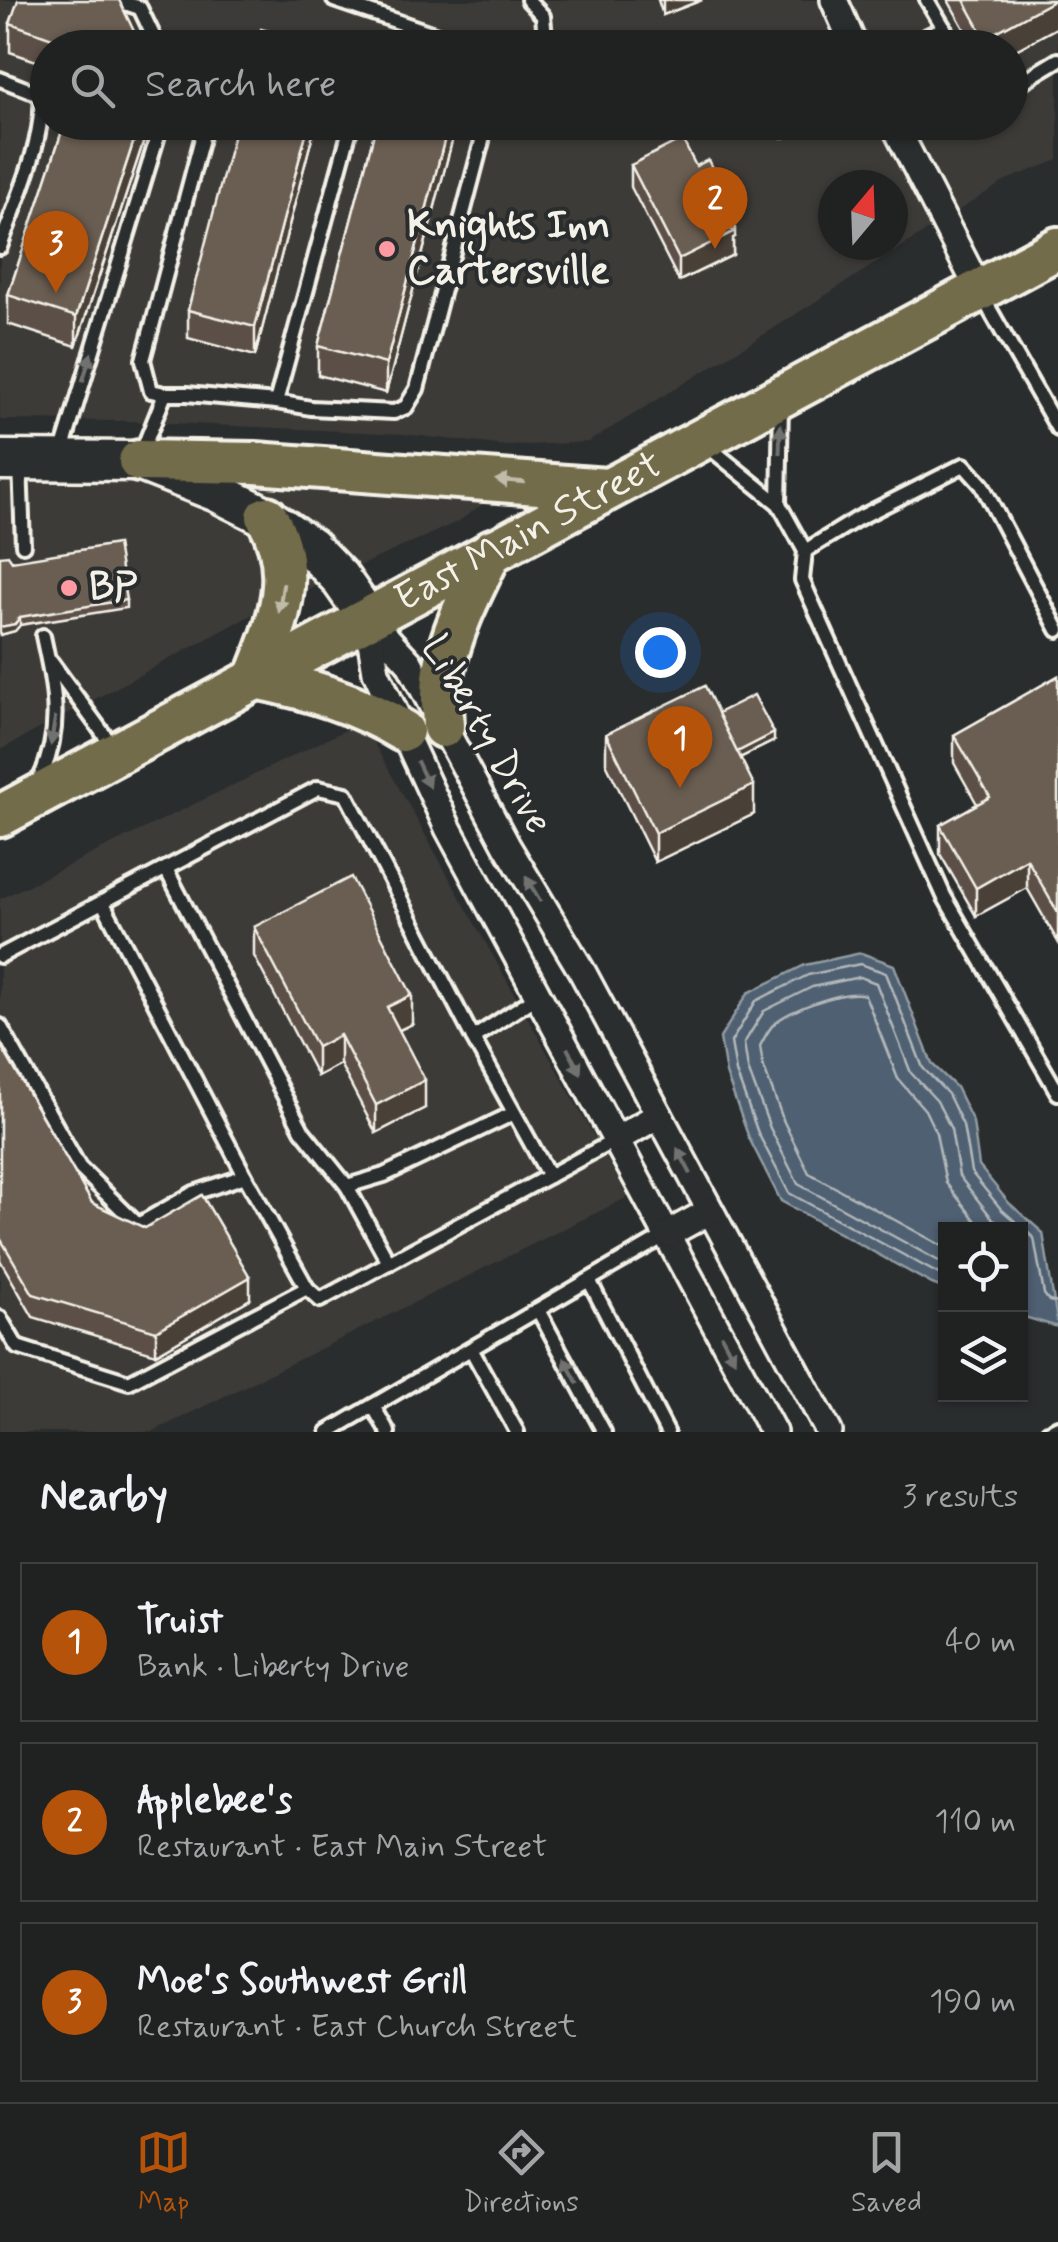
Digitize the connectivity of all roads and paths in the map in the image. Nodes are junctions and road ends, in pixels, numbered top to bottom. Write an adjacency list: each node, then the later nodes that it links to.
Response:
1 (116, 0): 7 (lane)
2 (334, 0): 8 (lane)
3 (528, 0): 9 (lane)
4 (834, 0): 10 (street)
5 (927, 0): 6 (lane)
6 (944, 28): 11 (lane)
7 (150, 30)
8 (422, 30)
9 (544, 30)
10 (847, 30)
11 (940, 30)
12 (1058, 60): 13 (lane)
13 (1028, 79)
14 (0, 80): 15 (lane)
15 (30, 91)
16 (36, 140): 22 (lane)
17 (157, 140): 32 (lane, one-way to 17)
18 (201, 140): 25 (lane)
19 (347, 140): 27 (lane)
20 (903, 140): 24 (street)
21 (482, 141): 27 (lane)
22 (0, 247)
23 (1058, 248): 24 (main road, East Main Street)
24 (979, 290): 26 (main road, East Main Street); 28 (lane)
25 (165, 394): 27 (lane); 33 (lane)
26 (782, 396): 30 (main road, East Main Street); 35 (lane, one-way to 26)
27 (276, 402)
28 (1053, 408): 29 (lane)
29 (1058, 430)
30 (699, 440): 34 (main road, East Main Street); 35 (lane)
31 (10, 460): 32 (main road); 37 (lane)
32 (59, 460): 33 (main road)
33 (139, 462): 34 (main road, one-way to 33); 36 (main road)
34 (607, 489): 38 (main road, East Main Street)
35 (779, 504): 39 (lane)
36 (267, 518): 40 (main road); 44 (main road, one-way to 44)
37 (24, 545)
38 (492, 550): 40 (main road, East Main Street); 45 (main road)
39 (805, 551): 41 (lane); 55 (lane)
40 (367, 617): 44 (main road, East Main Street); 45 (street, Liberty Drive); 46 (street, Liberty Drive)
41 (1058, 630)
42 (43, 636): 43 (lane)
43 (48, 658): 47 (lane); 48 (lane, one-way to 48)
44 (256, 678): 46 (main road); 47 (main road, East Main Street)
45 (443, 727): 57 (street, Liberty Drive, one-way to 45)
46 (403, 731): 52 (street, Liberty Drive, one-way to 52)
47 (117, 753): 48 (main road, East Main Street)
48 (15, 808)
49 (166, 869): 50 (lane); 54 (lane); 61 (lane)
50 (103, 902): 51 (lane); 59 (lane)
51 (0, 956)
52 (539, 995): 54 (lane); 58 (street, Liberty Drive, one-way to 58)
53 (0, 1026): 59 (lane)
54 (472, 1038): 56 (lane)
55 (1058, 1093)
56 (514, 1114): 60 (lane); 61 (lane)
57 (659, 1115): 58 (street); 62 (street, Liberty Drive, one-way to 57)
58 (617, 1140): 60 (lane); 63 (street, Liberty Drive)
59 (246, 1176): 66 (lane)
60 (549, 1176): 64 (lane)
61 (347, 1186): 64 (lane)
62 (710, 1210): 63 (street); 78 (street, Liberty Drive)
63 (668, 1234): 65 (lane); 77 (street, Liberty Drive, one-way to 77)
64 (388, 1262): 66 (lane)
65 (589, 1280): 67 (lane); 76 (lane)
66 (306, 1288): 68 (lane)
67 (538, 1310): 69 (lane); 75 (lane, one-way to 67)
68 (0, 1318)
69 (471, 1348): 70 (lane); 74 (lane)
70 (372, 1406): 72 (lane); 73 (lane)
71 (1058, 1427): 79 (lane)
72 (328, 1432)
73 (388, 1432)
74 (516, 1432)
75 (604, 1432)
76 (668, 1432)
77 (773, 1432)
78 (829, 1432)
79 (1048, 1432)

